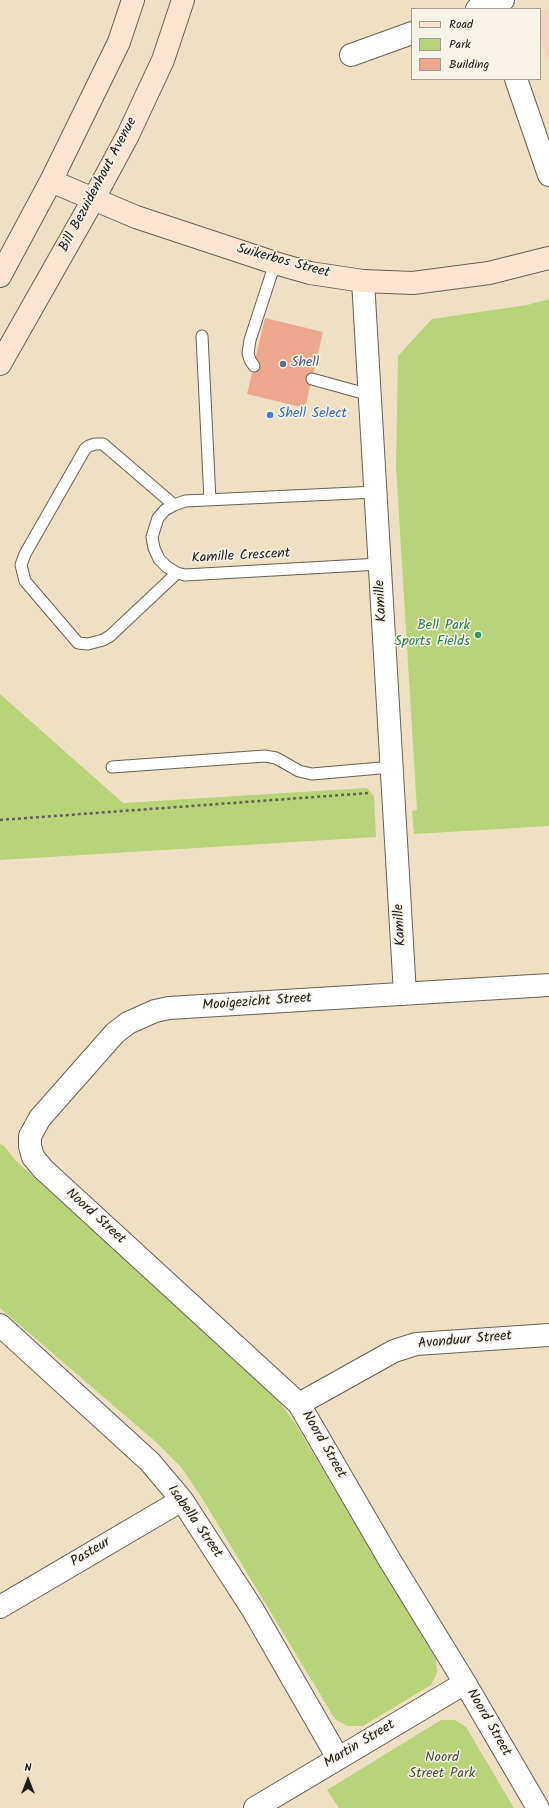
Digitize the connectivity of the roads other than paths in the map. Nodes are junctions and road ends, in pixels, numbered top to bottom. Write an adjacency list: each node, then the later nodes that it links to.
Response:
1 (133, 0): 7 (main road)
2 (183, 0): 8 (main road, Bill Bezuidenhout Avenue)
3 (411, 33): 4 (street)
4 (351, 55)
5 (516, 80): 6 (street)
6 (549, 175)
7 (51, 181): 8 (main road, Suikerbos Street); 11 (main road)
8 (93, 200): 10 (main road, Suikerbos Street); 14 (main road, Bill Bezuidenhout Avenue)
9 (549, 258): 12 (main road, Suikerbos Street)
10 (275, 263): 12 (main road, Suikerbos Street); 15 (lane)
11 (0, 276)
12 (363, 281): 17 (street, Kamille)
13 (202, 336): 19 (lane)
14 (0, 364)
15 (254, 366)
16 (312, 379): 17 (lane)
17 (370, 395): 18 (street, Kamille)
18 (376, 492): 19 (lane, Kamille Crescent); 21 (street, Kamille)
19 (210, 500): 20 (lane, Kamille Crescent)
20 (174, 505): 22 (lane, Kamille Crescent); 22 (lane)
21 (380, 564): 22 (lane, Kamille Crescent); 24 (street, Kamille)
22 (177, 573)
23 (112, 767): 24 (lane)
24 (392, 767): 26 (street, Kamille)
25 (549, 985): 26 (street, Mooigezicht Street)
26 (405, 994): 27 (street, Mooigezicht Street)
27 (30, 1146): 30 (street, Noord Street)
28 (0, 1325): 31 (street, Isabella Street)
29 (549, 1335): 30 (street, Avonduur Street)
30 (299, 1404): 33 (street, Noord Street)
31 (182, 1500): 32 (street, Pasteur); 34 (street, Isabella Street)
32 (0, 1607)
33 (465, 1683): 34 (street, Martin Street); 36 (street, Noord Street)
34 (338, 1758): 35 (street, Martin Street)
35 (255, 1808)
36 (538, 1808)

